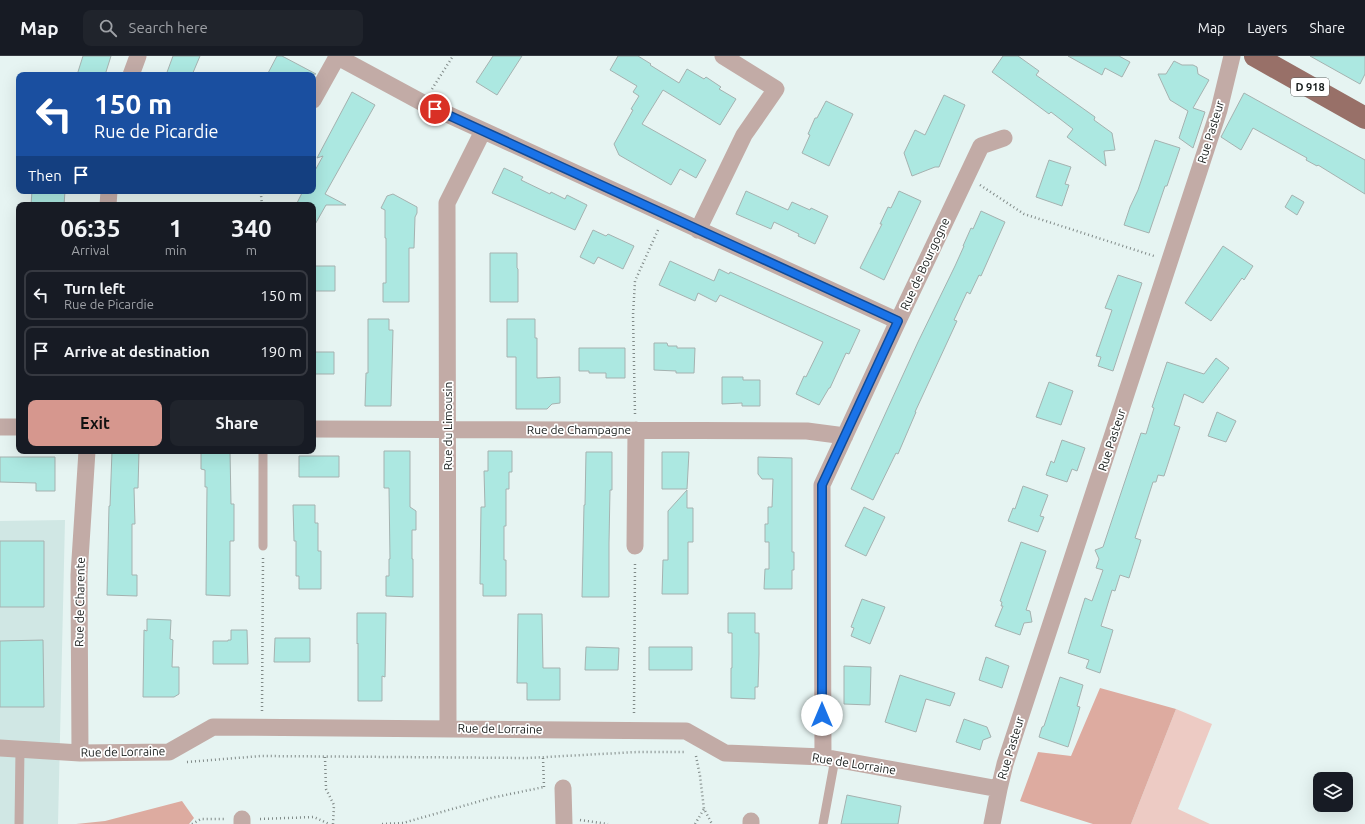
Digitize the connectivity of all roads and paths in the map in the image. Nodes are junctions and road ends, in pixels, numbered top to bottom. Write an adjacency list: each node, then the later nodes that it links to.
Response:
1 (138, 56): 7 (street)
2 (336, 56): 8 (street); 9 (street)
3 (453, 56): 9 (path)
4 (723, 56): 15 (street)
5 (1232, 56): 16 (street, Rue Pasteur)
6 (1254, 56): 10 (main road, D 918)
7 (132, 72)
8 (316, 94)
9 (423, 103): 11 (street)
10 (1365, 118)
11 (483, 131): 14 (street); 21 (street, Rue du Limousin)
12 (1004, 138): 13 (street, Rue de Bourgogne)
13 (966, 176): 16 (path); 17 (street, Rue de Bourgogne)
14 (666, 215): 15 (street); 22 (path)
15 (698, 230): 17 (street)
16 (1170, 261): 41 (street, Rue Pasteur)
17 (898, 321): 23 (street, Rue de Bourgogne)
18 (0, 427): 19 (street)
19 (16, 427)
20 (316, 428): 21 (street, Rue de Champagne)
21 (448, 429): 22 (street, Rue de Champagne); 29 (street, Rue du Limousin)
22 (636, 430): 23 (street, Rue de Champagne); 27 (street)
23 (845, 436): 38 (street, Rue de Bourgogne)
24 (87, 454): 34 (street, Rue de Charente)
25 (263, 454): 26 (lane)
26 (263, 546): 28 (path)
27 (635, 546): 30 (path)
28 (262, 728): 29 (street, Rue de Lorraine); 33 (street, Rue de Lorraine)
29 (448, 729): 30 (street, Rue de Lorraine)
30 (634, 731): 38 (street, Rue de Lorraine)
31 (0, 748): 32 (street, Rue de Lorraine)
32 (20, 749): 34 (street, Rue de Lorraine); 44 (lane)
33 (169, 752): 34 (street, Rue de Lorraine); 37 (path)
34 (80, 753)
35 (689, 753): 37 (path)
36 (696, 754): 42 (path)
37 (325, 757): 45 (path)
38 (829, 758): 41 (street, Rue de Lorraine); 50 (lane)
39 (544, 787): 46 (path)
40 (563, 788): 43 (street)
41 (999, 789): 51 (street, Rue Pasteur)
42 (704, 809): 48 (path); 49 (path)
43 (564, 821): 47 (path)
44 (20, 824)
45 (333, 824)
46 (382, 824)
47 (608, 824)
48 (695, 824)
49 (712, 824)
50 (823, 824)
51 (992, 824)

